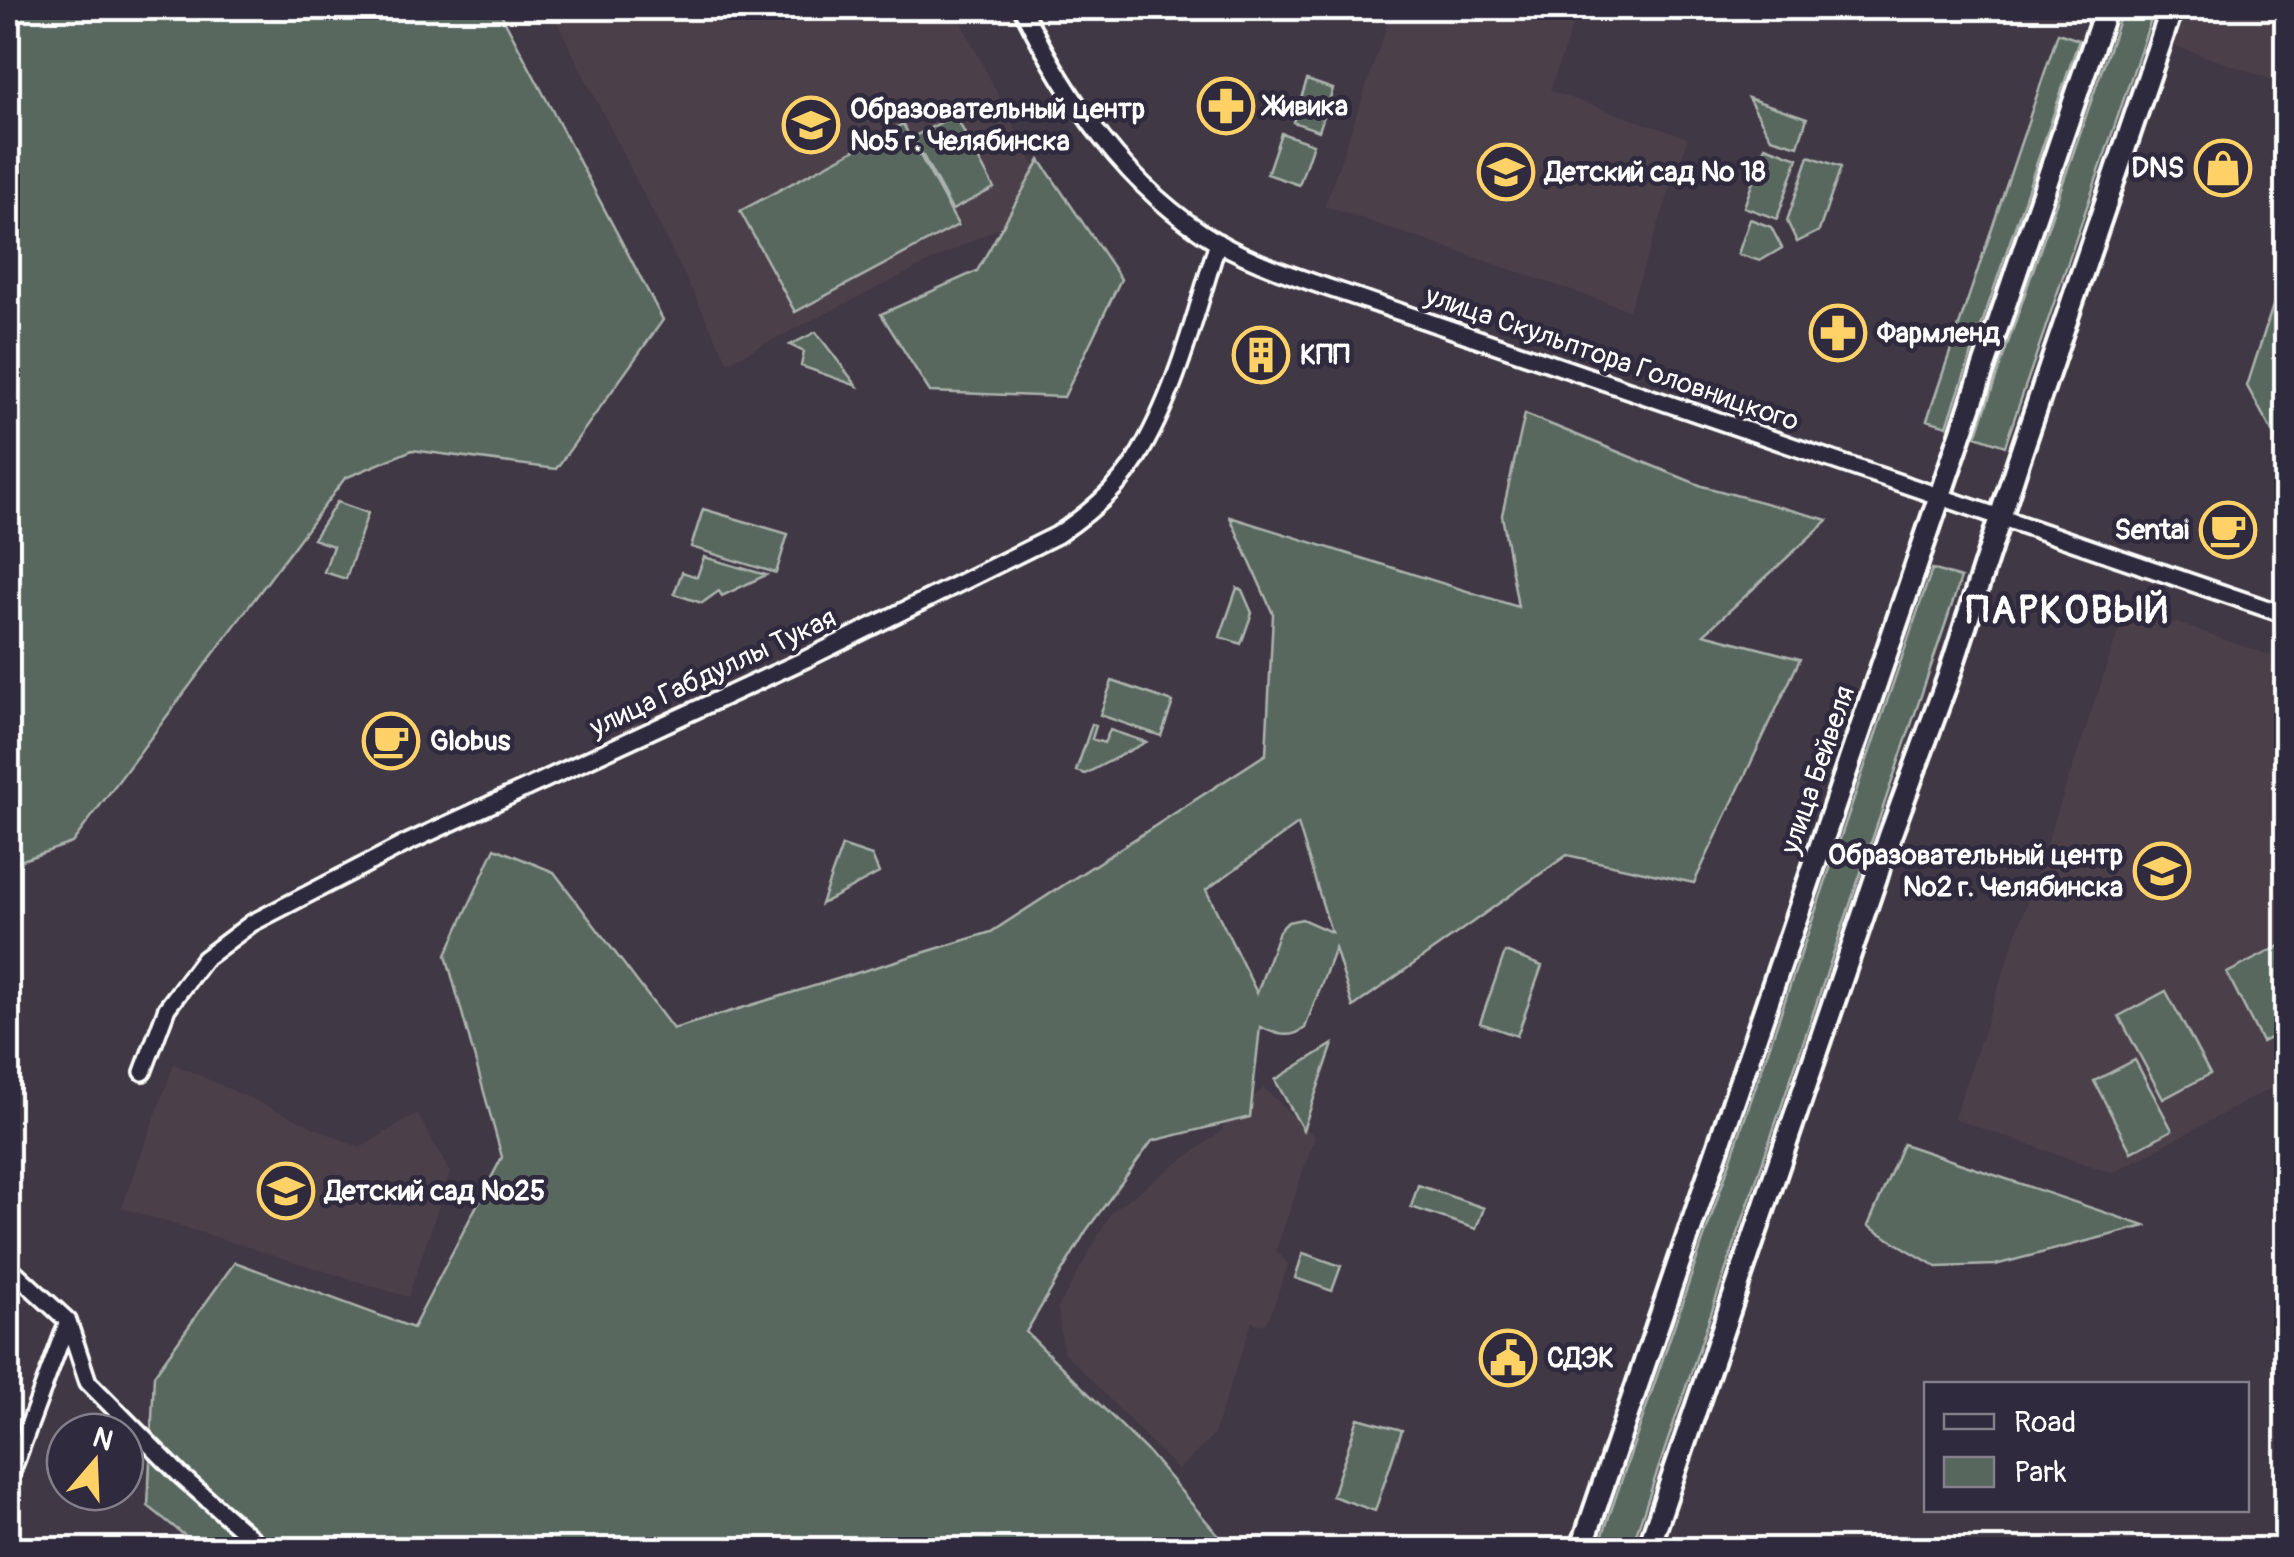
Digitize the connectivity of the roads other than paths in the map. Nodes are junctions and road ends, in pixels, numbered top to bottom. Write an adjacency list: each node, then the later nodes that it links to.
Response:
1 (1022, 8): 4 (street, улица Скульптора Головницкого)
2 (2106, 8): 5 (main road, улица Бейвеля)
3 (2172, 8): 6 (main road)
4 (1218, 242): 5 (street, улица Скульптора Головницкого); 8 (street, улица Габдуллы Тукая)
5 (1939, 498): 6 (street, улица Скульптора Головницкого); 13 (main road, улица Бейвеля)
6 (2000, 519): 7 (street, улица Скульптора Головницкого); 14 (main road)
7 (2286, 616)
8 (143, 1072)
9 (8, 1266): 10 (street)
10 (68, 1321): 11 (street); 12 (street)
11 (8, 1482)
12 (265, 1550)
13 (1581, 1550)
14 (1648, 1550)

